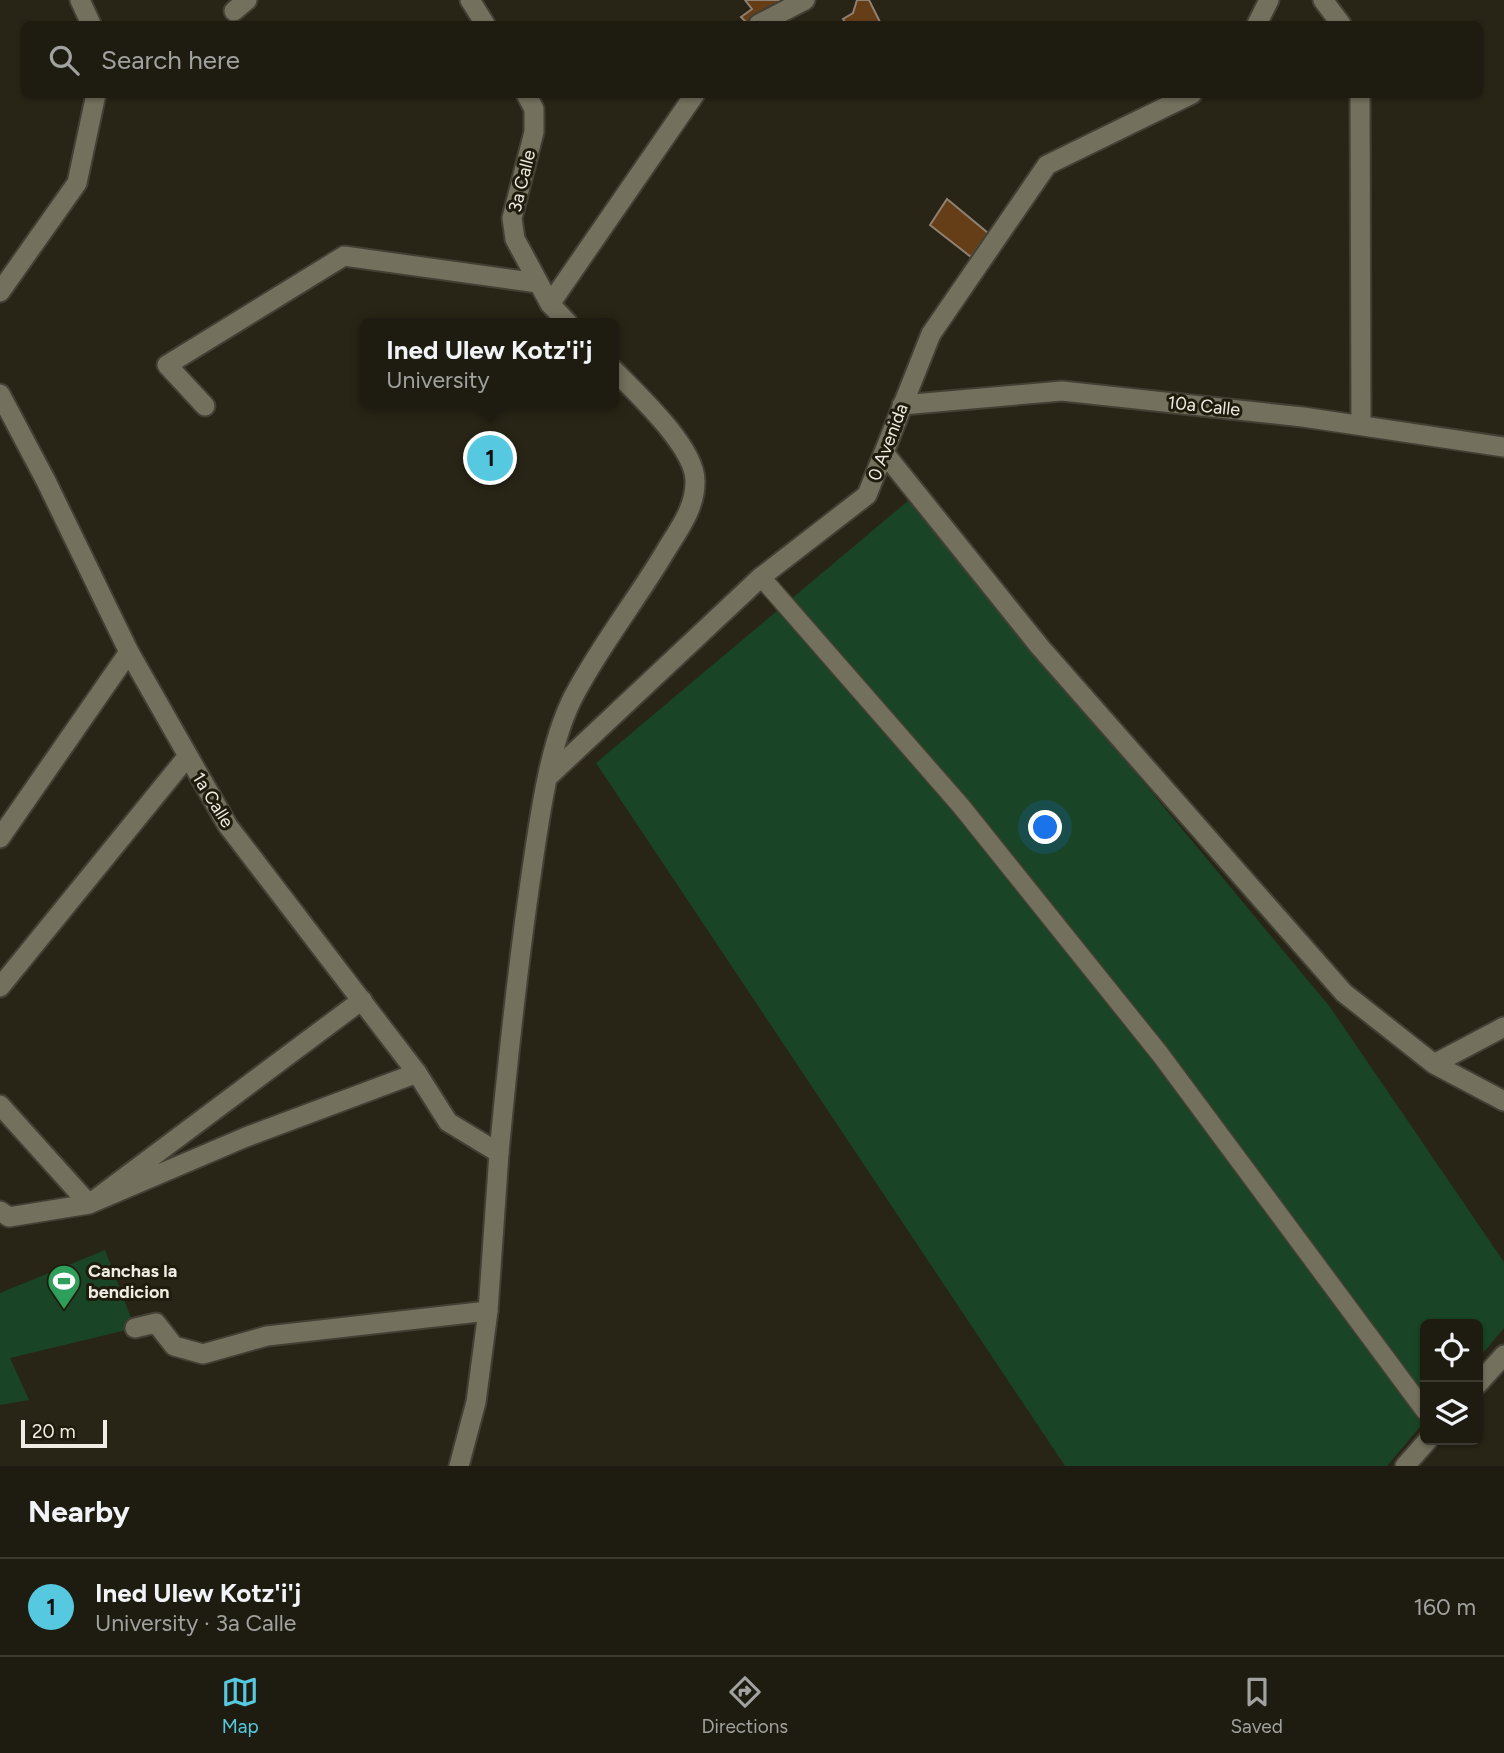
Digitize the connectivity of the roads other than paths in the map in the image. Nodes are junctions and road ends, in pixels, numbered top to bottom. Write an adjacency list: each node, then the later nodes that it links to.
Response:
1 (80, 0): 6 (street)
2 (470, 0): 7 (street)
3 (805, 0): 8 (street)
4 (1269, 0): 9 (street)
5 (1323, 0): 10 (street)
6 (90, 21)
7 (483, 21)
8 (765, 21)
9 (1259, 21)
10 (1339, 21)
11 (95, 98): 17 (street)
12 (528, 98): 16 (street, 3a Calle)
13 (692, 98): 18 (street)
14 (1184, 98): 22 (street, 0 Avenida)
15 (1360, 98): 24 (street)
16 (538, 284): 18 (street, 3a Calle); 23 (street)
17 (0, 292)
18 (550, 304): 19 (street, 3a Calle)
19 (563, 318)
20 (619, 375): 30 (street)
21 (0, 394): 28 (street, 1a Calle)
22 (902, 405): 24 (street, 10a Calle); 26 (street, 0 Avenida)
23 (205, 406)
24 (1361, 425): 25 (street, 10a Calle)
25 (1504, 447)
26 (885, 454): 27 (street, 0 Avenida); 35 (street)
27 (761, 576): 30 (street, 0 Avenida); 46 (lane)
28 (129, 652): 29 (street, 1a Calle); 31 (street)
29 (187, 757): 32 (street); 33 (street, 1a Calle)
30 (549, 776): 39 (street)
31 (0, 838)
32 (0, 987)
33 (362, 1000): 36 (street, 1a Calle); 40 (street)
34 (1504, 1027): 35 (street)
35 (1434, 1064): 37 (street)
36 (417, 1073): 39 (street, 1a Calle); 40 (street)
37 (1504, 1101)
38 (0, 1105): 40 (street)
39 (499, 1153): 42 (street)
40 (89, 1204): 41 (street)
41 (0, 1211)
42 (488, 1311): 43 (street); 48 (street)
43 (135, 1328)
44 (1504, 1355): 45 (street)
45 (1480, 1382)
46 (1420, 1404)
47 (1424, 1445): 49 (street)
48 (458, 1466)
49 (1405, 1466)

